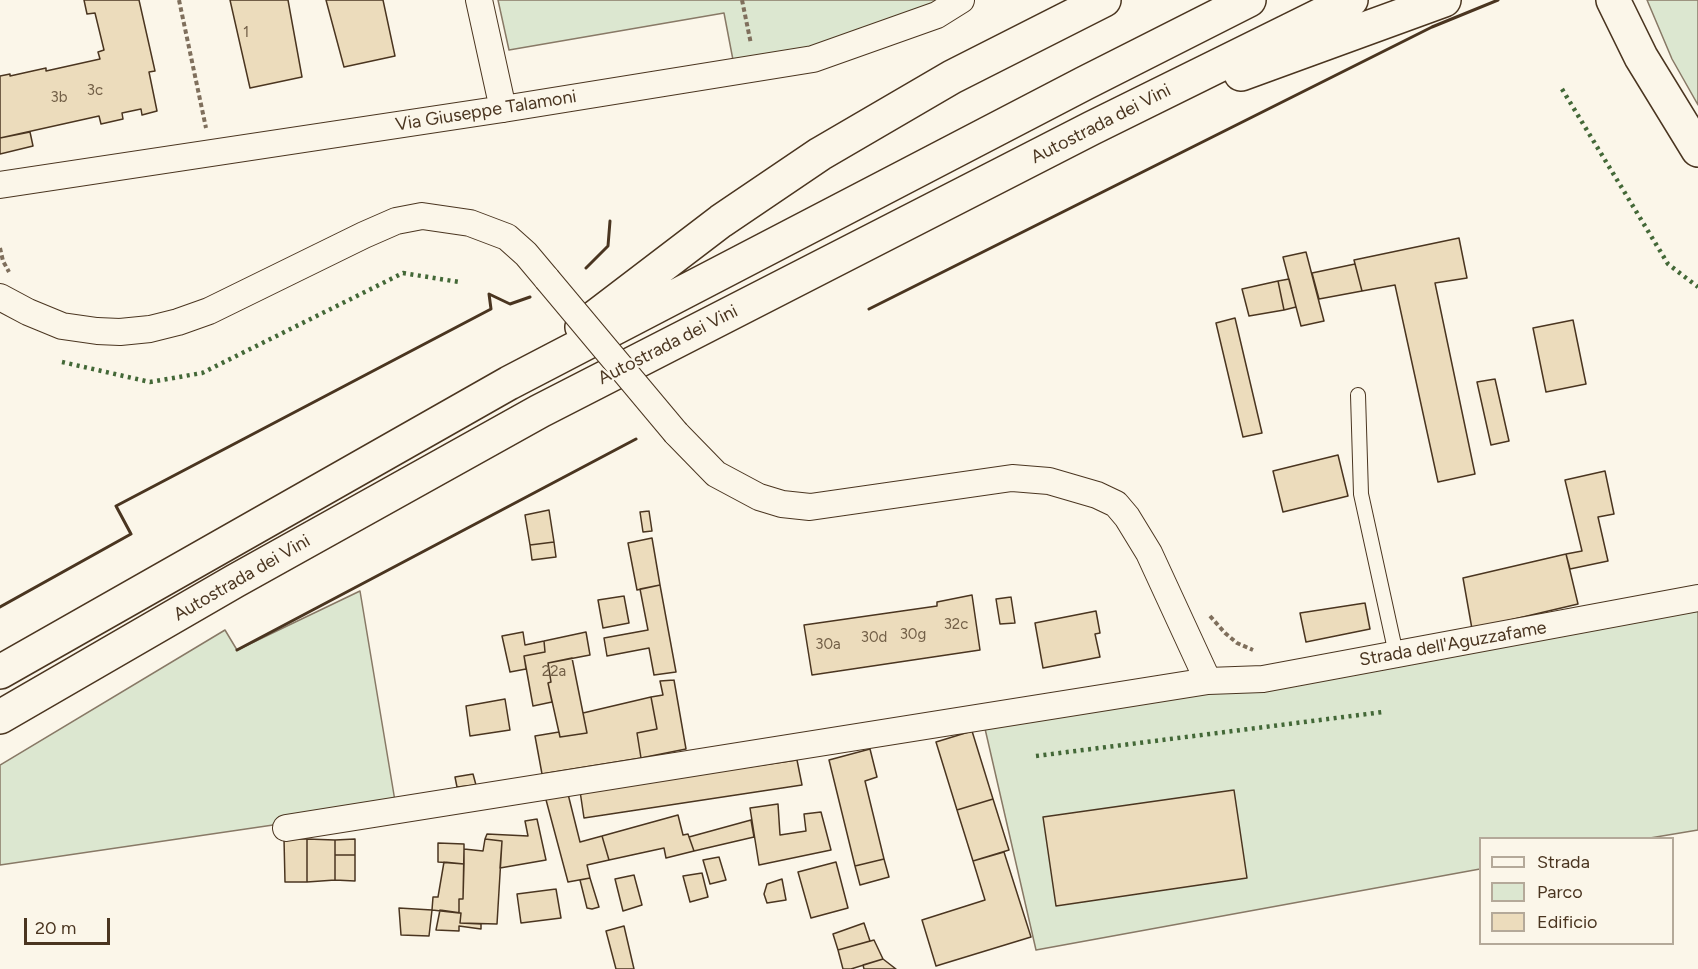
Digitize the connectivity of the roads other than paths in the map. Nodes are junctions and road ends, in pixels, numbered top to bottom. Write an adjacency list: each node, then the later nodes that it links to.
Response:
1 (479, 0): 8 (street)
2 (961, 0): 8 (street, Via Giuseppe Talamoni)
3 (1104, 0): 13 (highway)
4 (1249, 0): 13 (highway)
5 (1351, 0): 9 (highway, Autostrada dei Vini)
6 (1444, 0): 9 (highway)
7 (1613, 0): 10 (highway)
8 (503, 109): 11 (street, Via Giuseppe Talamoni)
9 (1092, 128): 19 (highway, Autostrada dei Vini)
10 (1698, 150)
11 (0, 184)
12 (0, 297): 18 (street, bridge)
13 (509, 383): 17 (highway)
14 (1358, 395): 16 (lane)
15 (1698, 598): 16 (street, Strada dell'Aguzzafame)
16 (1396, 654): 18 (street, Strada dell'Aguzzafame)
17 (0, 672)
18 (1208, 681): 20 (street, Strada dell'Aguzzafame)
19 (0, 717)
20 (286, 828)

